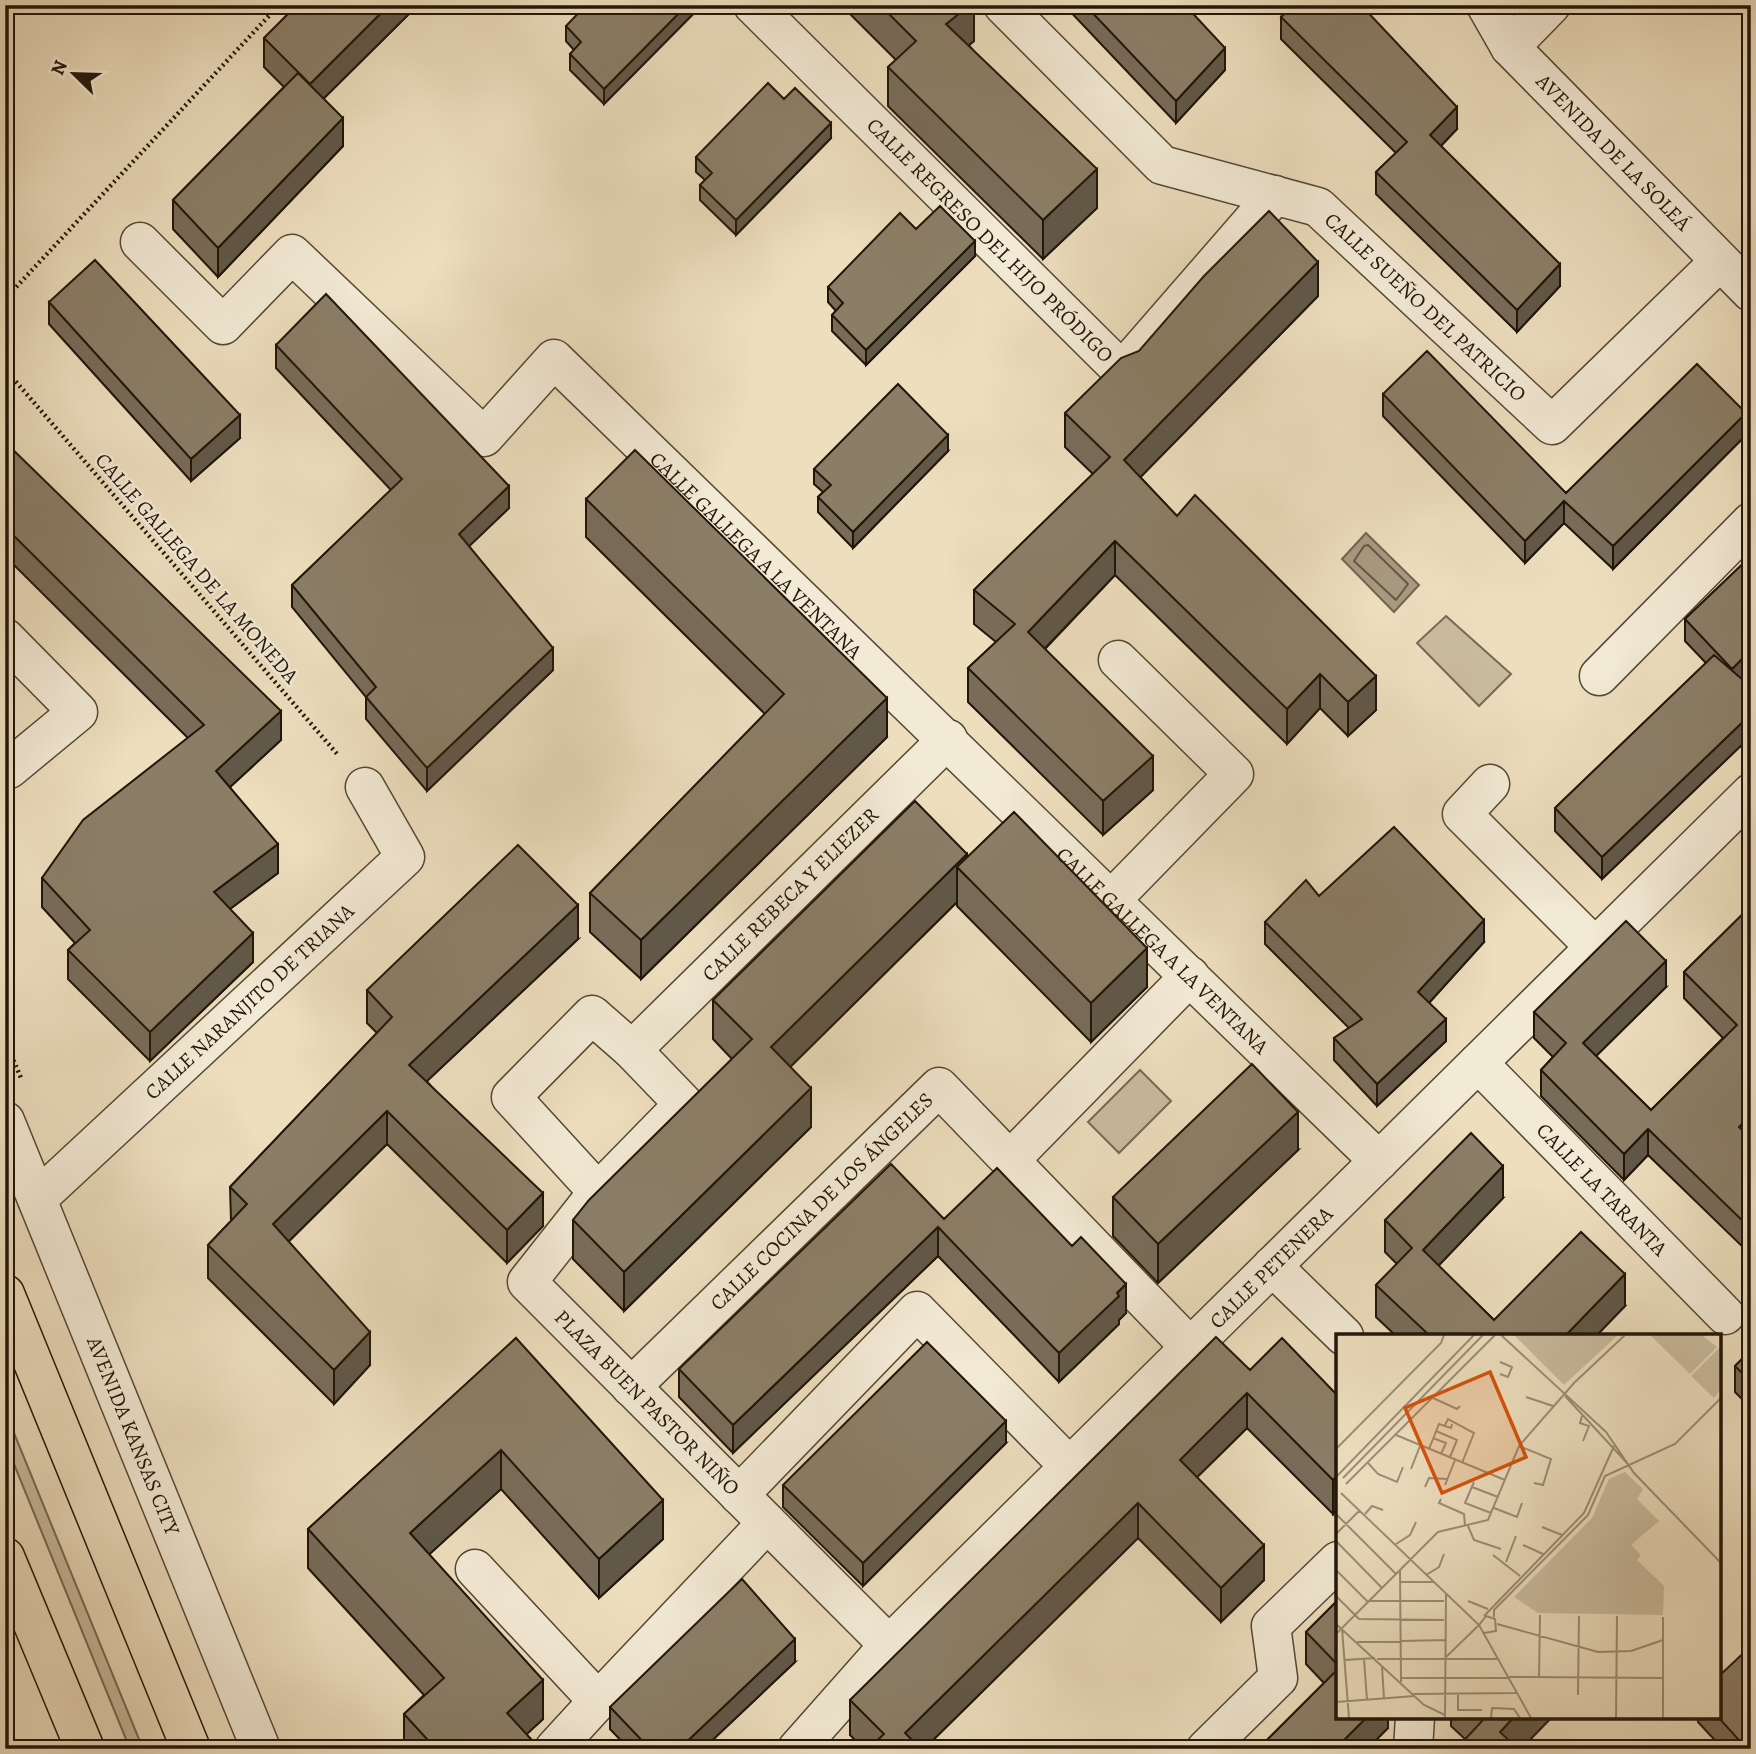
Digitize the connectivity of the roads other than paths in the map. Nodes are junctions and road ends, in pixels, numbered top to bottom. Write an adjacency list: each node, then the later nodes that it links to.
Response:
1 (753, 5): 6 (street, CALLE REGRESO DEL HIJO PRÓDIGO)
2 (1003, 5): 6 (street, CALLE SUEÑO DEL PATRICIO)
3 (1486, 5): 5 (street, AVENIDA DE LA SOLEÁ)
4 (1551, 5): 5 (street)
5 (1510, 47): 8 (street, AVENIDA DE LA SOLEÁ)
6 (1275, 195): 8 (street, CALLE SUEÑO DEL PATRICIO)
7 (140, 242): 14 (street, CALLE GALLEGA A LA VENTANA)
8 (1720, 261): 9 (street, AVENIDA DE LA SOLEÁ)
9 (1751, 292)
10 (1751, 522): 13 (street)
11 (5, 638): 15 (street)
12 (1118, 660): 19 (street)
13 (1599, 676)
14 (948, 739): 19 (street, CALLE GALLEGA A LA VENTANA); 22 (street, CALLE REBECA Y ELIEZER)
15 (7, 767)
16 (1490, 784): 20 (street)
17 (366, 787): 28 (street, CALLE NARANJITO DE TRIANA)
18 (1751, 793): 20 (street, CALLE PETENERA)
19 (1112, 900): 21 (street, CALLE GALLEGA A LA VENTANA)
20 (1595, 947): 23 (street, CALLE PETENERA)
21 (1190, 976): 25 (street); 26 (street, CALLE GALLEGA A LA VENTANA)
22 (632, 1050): 27 (street); 27 (street)
23 (1478, 1063): 26 (street, CALLE PETENERA); 31 (street, CALLE LA TARANTA)
24 (5, 1121): 28 (street, AVENIDA KANSAS CITY)
25 (1010, 1160): 33 (street, CALLE COCINA DE LOS ÁNGELES); 34 (street, CALLE COCINA DE LOS ÁNGELES)
26 (1379, 1161): 29 (street, CALLE PETENERA)
27 (598, 1192): 34 (street, PLAZA BUEN PASTOR NIÑO)
28 (37, 1199): 46 (street, AVENIDA KANSAS CITY)
29 (1272, 1266): 32 (street); 33 (street, CALLE PETENERA)
30 (5, 1294): 45 (main road)
31 (1725, 1315)
32 (1342, 1334)
33 (1191, 1347): 35 (street, CALLE PETENERA)
34 (631, 1387): 36 (street, PLAZA BUEN PASTOR NIÑO)
35 (1070, 1467): 36 (street); 41 (street, CALLE PETENERA)
36 (740, 1495): 37 (street, PLAZA BUEN PASTOR NIÑO)
37 (767, 1523): 41 (street, PLAZA BUEN PASTOR NIÑO); 42 (street)
38 (5, 1557): 44 (main road)
39 (1336, 1563): 49 (street)
40 (475, 1569): 42 (street)
41 (889, 1646): 48 (street, CALLE PETENERA)
42 (598, 1701): 47 (street)
43 (1415, 1719): 50 (street)
44 (85, 1749)
45 (191, 1749)
46 (261, 1749)
47 (554, 1749)
48 (797, 1749)
49 (1206, 1749)
50 (1413, 1749)

